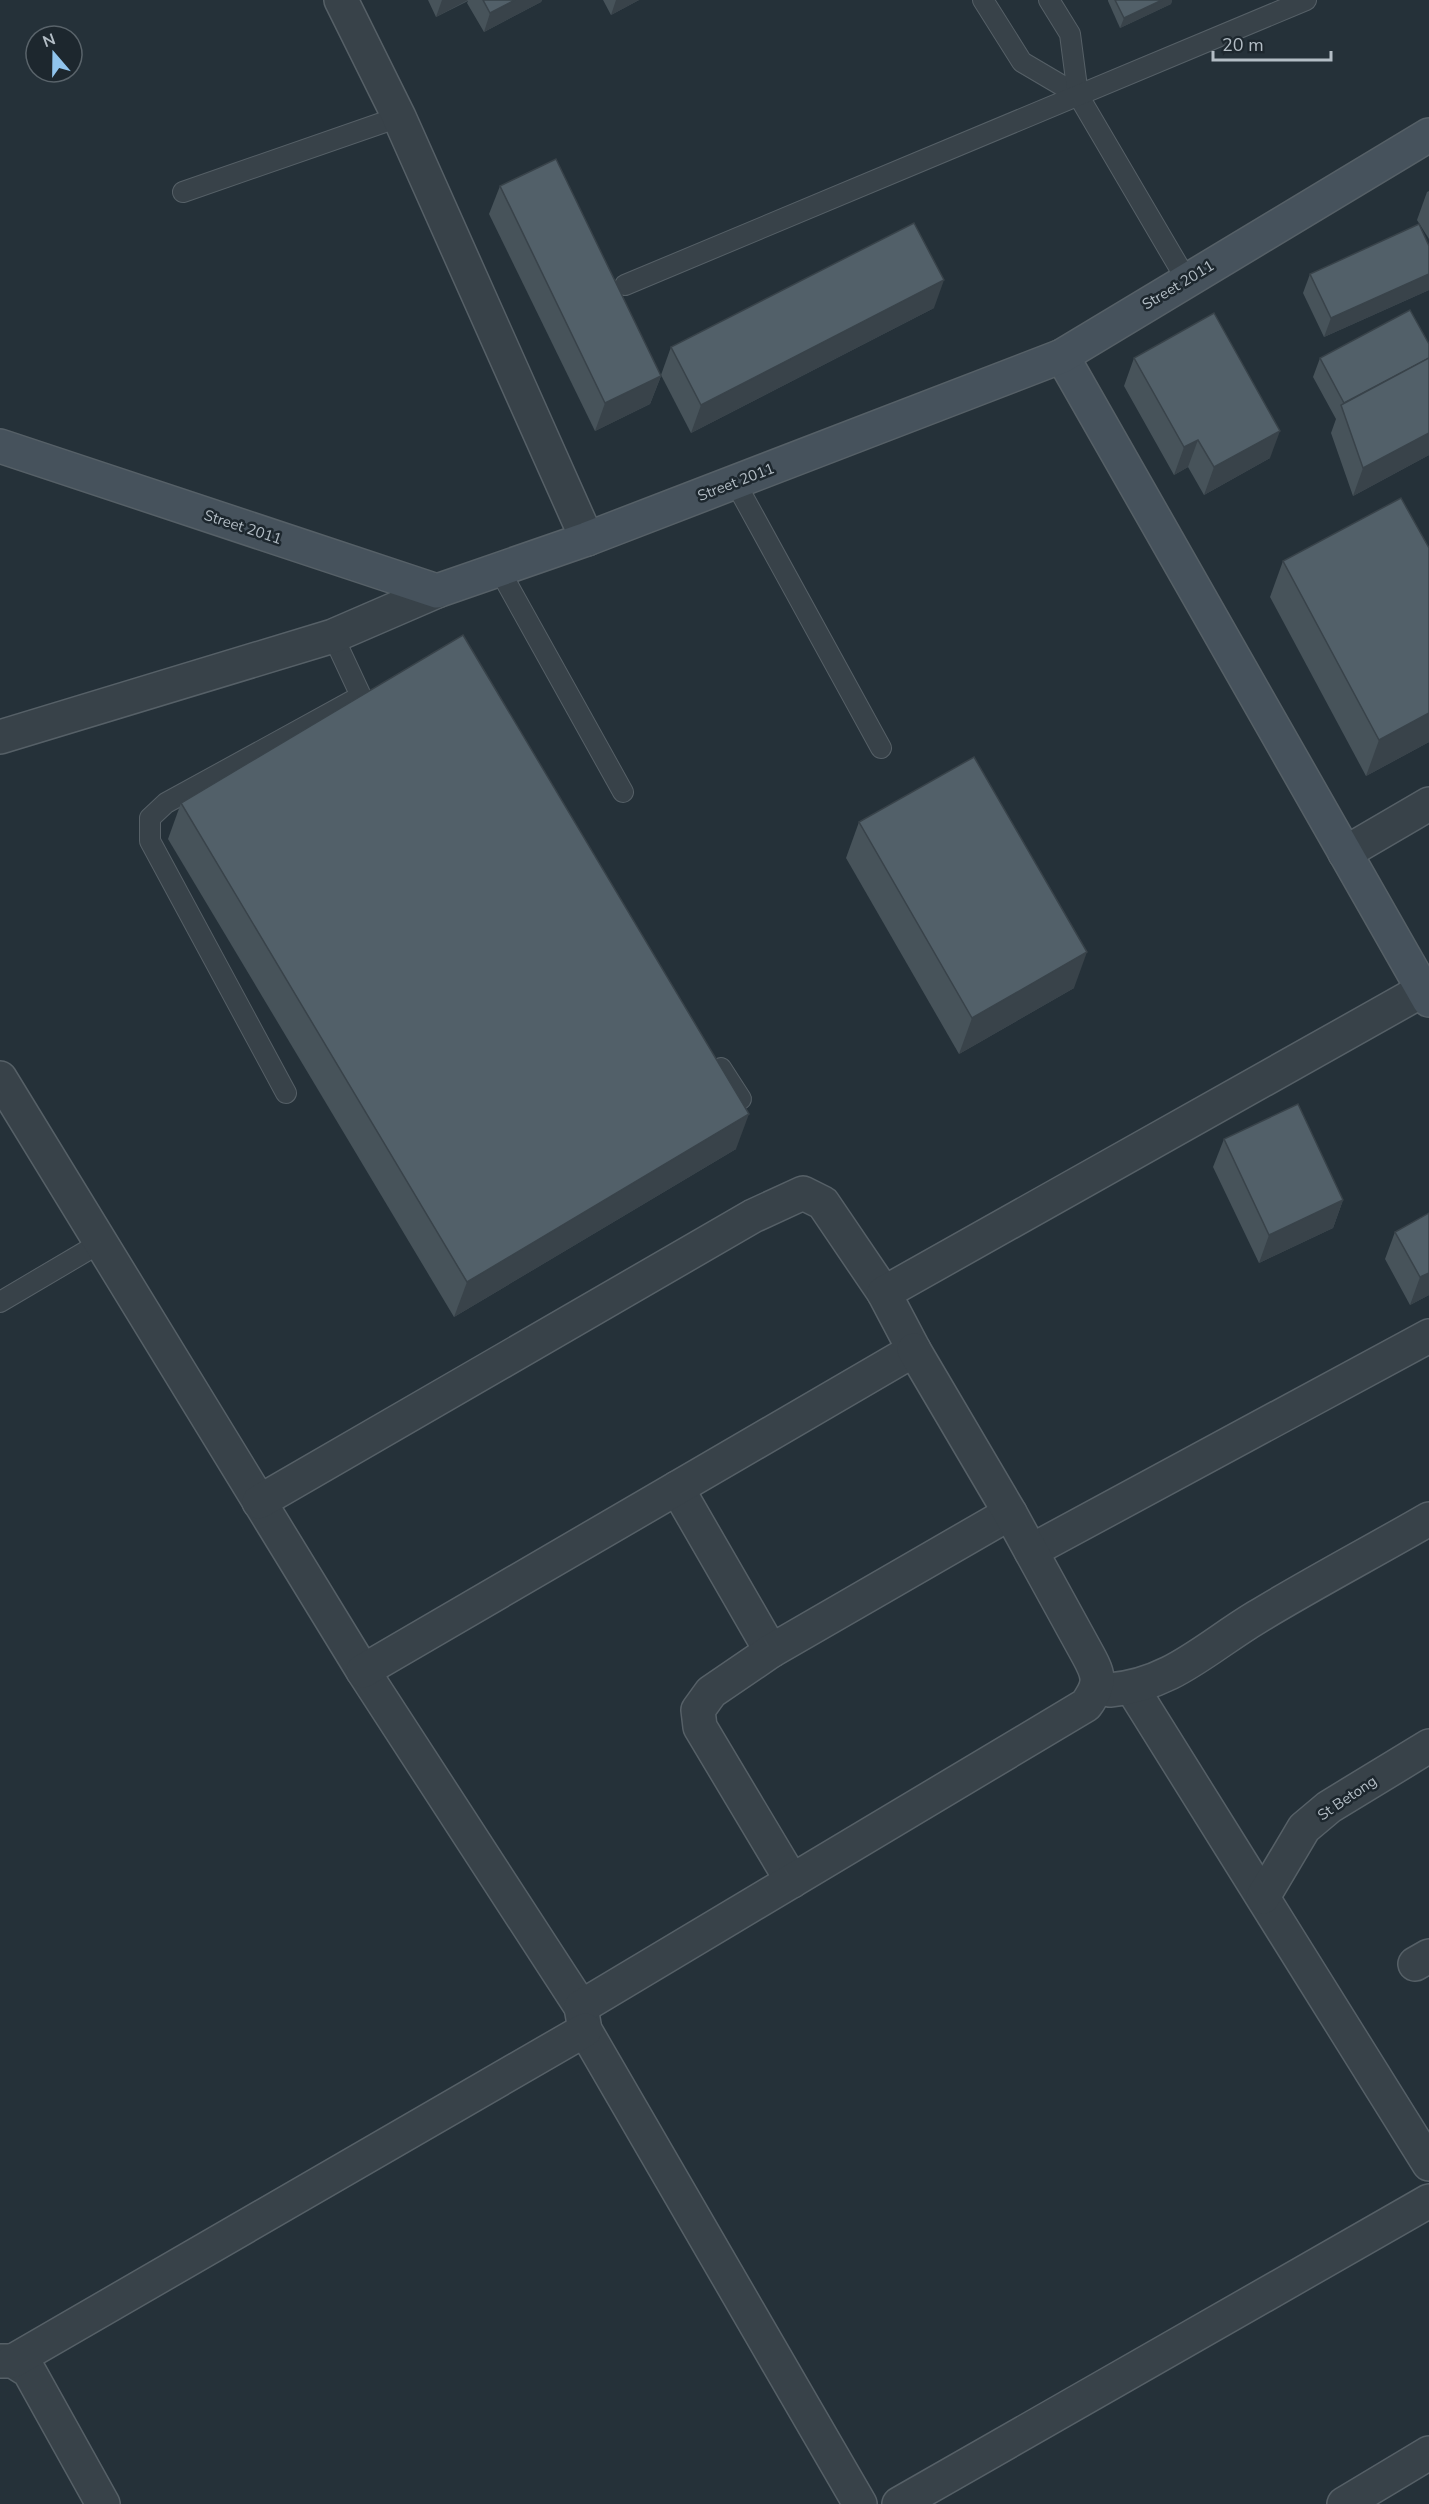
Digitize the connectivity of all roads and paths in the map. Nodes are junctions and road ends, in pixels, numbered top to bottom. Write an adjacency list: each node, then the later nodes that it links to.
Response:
1 (341, 0): 6 (street)
2 (983, 0): 5 (lane)
3 (1049, 0): 5 (lane)
4 (1306, 0): 5 (lane)
5 (1078, 95): 9 (lane); 10 (lane)
6 (399, 117): 8 (lane); 14 (street)
7 (1429, 135): 9 (main road, Street 2011)
8 (183, 192)
9 (1186, 279): 11 (main road, Street 2011)
10 (625, 285)
11 (1062, 356): 13 (main road, Street 2011); 24 (main road)
12 (0, 446): 16 (main road, Street 2011)
13 (735, 482): 14 (main road, Street 2011); 21 (lane)
14 (587, 539): 15 (main road, Street 2011)
15 (500, 571): 16 (main road, Street 2011); 22 (lane)
16 (437, 591): 17 (street)
17 (333, 636): 19 (lane); 20 (street)
18 (381, 687): 19 (lane)
19 (361, 696): 28 (lane)
20 (0, 737)
21 (881, 748)
22 (623, 792)
23 (1429, 804): 24 (street)
24 (1345, 853): 25 (main road)
25 (1426, 995): 31 (street)
26 (708, 1049): 29 (lane)
27 (0, 1078): 30 (street)
28 (286, 1093)
29 (741, 1099)
30 (100, 1243): 32 (lane); 36 (street)
31 (884, 1293): 34 (street); 36 (street)
32 (0, 1302)
33 (1429, 1336): 39 (street)
34 (914, 1350): 35 (street); 37 (street)
35 (678, 1488): 40 (street); 41 (street)
36 (259, 1502): 41 (street)
37 (1010, 1513): 39 (street); 40 (street)
38 (1429, 1519): 42 (street)
39 (1031, 1551): 43 (street)
40 (771, 1652): 45 (street)
41 (363, 1671): 47 (street)
42 (1132, 1688): 43 (street); 46 (street)
43 (1096, 1691): 45 (street)
44 (1429, 1746): 46 (street, St Betong)
45 (792, 1881): 47 (street)
46 (1263, 1897): 48 (street)
47 (583, 2018): 50 (street); 53 (street)
48 (1429, 2164)
49 (1428, 2204): 54 (street)
50 (6, 2361): 52 (street)
51 (1429, 2453): 55 (street)
52 (103, 2504)
53 (860, 2504)
54 (898, 2504)
55 (1344, 2504)

